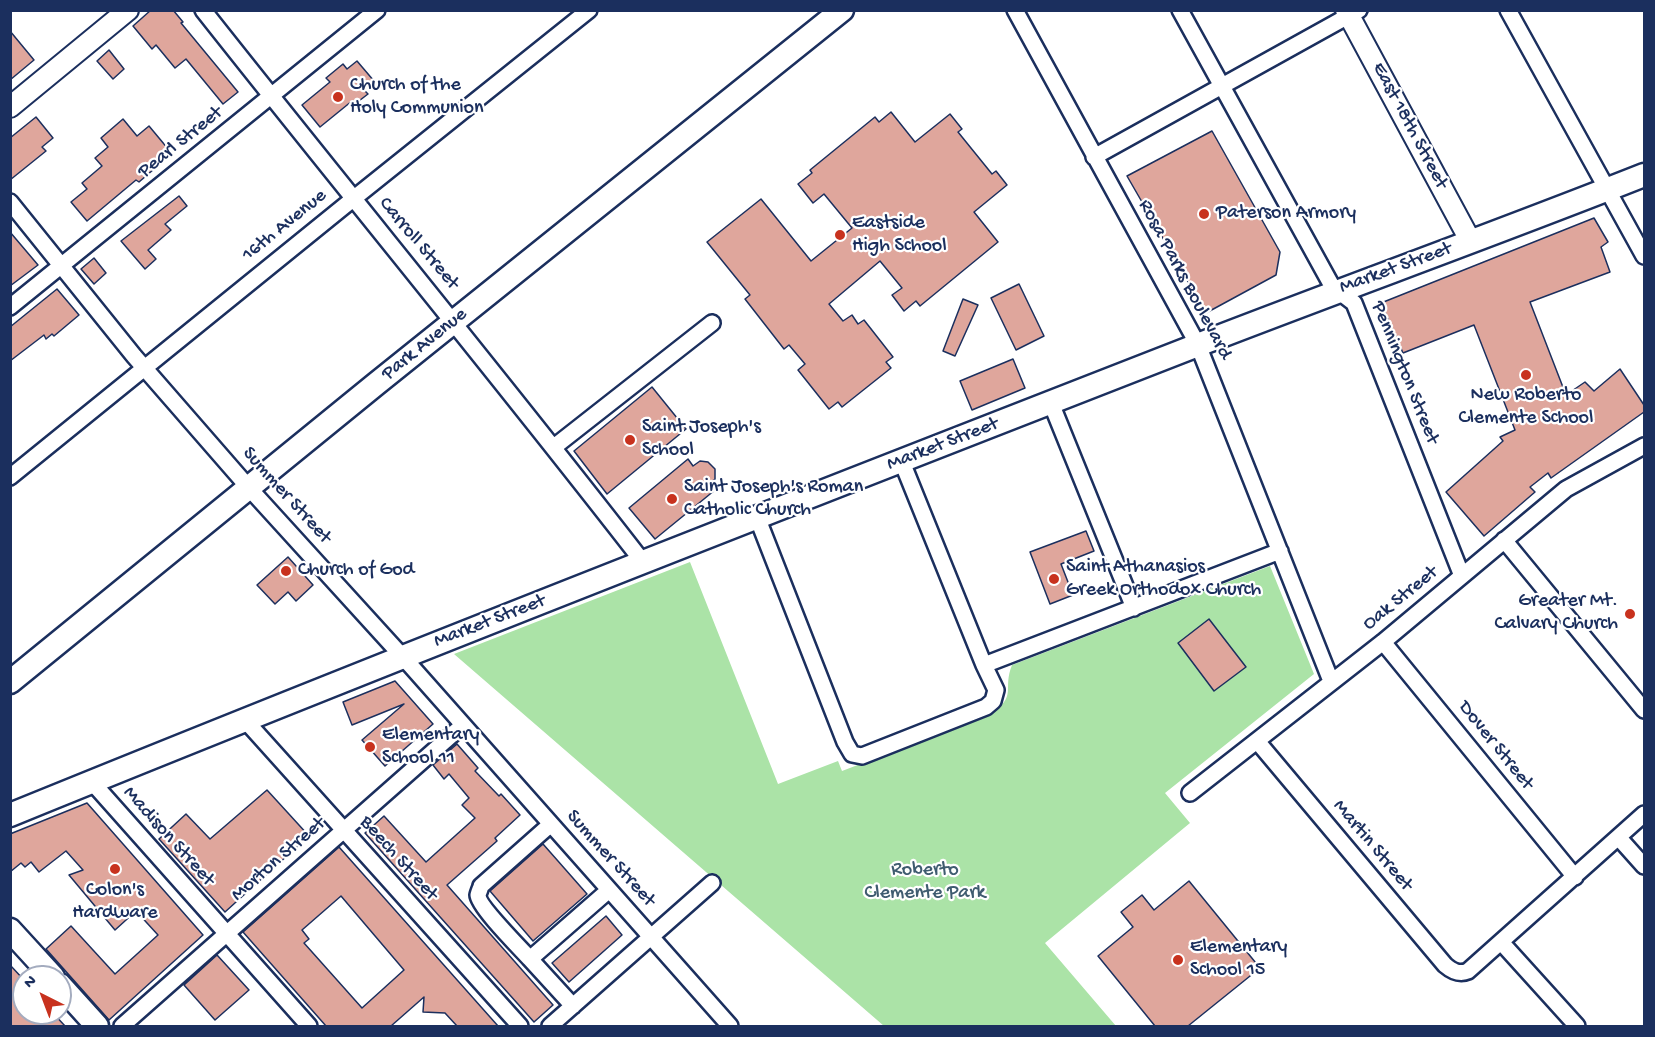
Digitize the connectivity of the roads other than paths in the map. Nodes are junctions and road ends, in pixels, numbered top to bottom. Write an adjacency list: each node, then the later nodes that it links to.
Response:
1 (128, 10): 12 (street)
2 (203, 10): 11 (street, Carroll Street)
3 (377, 10): 11 (street, Pearl Street)
4 (589, 10): 16 (street, 16th Avenue)
5 (842, 10): 23 (main road, Park Avenue)
6 (1015, 10): 13 (street, Rosa Parks Boulevard)
7 (1180, 10): 10 (street, Pennington Street)
8 (1508, 10): 15 (street)
9 (1352, 13): 10 (street); 18 (street, East 18th Street)
10 (1222, 86): 13 (street); 21 (street, Pennington Street)
11 (272, 97): 16 (street, Carroll Street); 20 (street, Pearl Street)
12 (10, 107)
13 (1094, 157): 25 (street, Rosa Parks Boulevard)
14 (1644, 175): 15 (main road, Market Street)
15 (1608, 189): 18 (main road, Market Street); 19 (street)
16 (353, 199): 23 (street, Carroll Street); 26 (street, 16th Avenue)
17 (10, 202): 20 (street, Summer Street)
18 (1471, 242): 21 (main road, Market Street)
19 (1644, 256)
20 (62, 266): 22 (street, Pearl Street); 26 (street, Summer Street)
21 (1337, 291): 25 (main road, Market Street); 37 (street, Pennington Street)
22 (10, 307)
23 (454, 322): 29 (street, Carroll Street); 32 (main road, Park Avenue)
24 (712, 323): 29 (street)
25 (1198, 345): 27 (main road, Market Street); 35 (street, Rosa Parks Boulevard)
26 (145, 368): 31 (street, 16th Avenue); 32 (street, Summer Street)
27 (1051, 403): 30 (main road, Market Street); 38 (street)
28 (1644, 446): 34 (street, Oak Street)
29 (554, 447): 36 (street, Carroll Street)
30 (902, 462): 33 (main road, Market Street); 41 (street)
31 (10, 477)
32 (249, 488): 40 (street, Summer Street); 43 (main road, Park Avenue)
33 (757, 517): 36 (main road, Market Street); 41 (street)
34 (1504, 540): 37 (street, Oak Street); 44 (street)
35 (1280, 551): 38 (street); 42 (street, Rosa Parks Boulevard)
36 (643, 562): 40 (main road, Market Street)
37 (1462, 576): 39 (street, Oak Street)
38 (1134, 608): 41 (street)
39 (1383, 642): 42 (street, Oak Street); 56 (street, Dover Street)
40 (402, 656): 45 (main road, Market Street); 46 (street, Summer Street)
41 (984, 665)
42 (1331, 681): 47 (street, Oak Street)
43 (10, 682)
44 (1644, 710)
45 (245, 720): 48 (main road, Market Street); 53 (street, Beech Street)
46 (463, 725): 52 (street, Summer Street); 53 (street, Morton Street)
47 (1257, 741): 49 (street, Oak Street); 62 (street, Martin Street)
48 (92, 782): 51 (main road, Market Street); 60 (street, Madison Street)
49 (1190, 794)
50 (1644, 814): 54 (street)
51 (10, 815)
52 (550, 824): 58 (street, Summer Street); 63 (street)
53 (344, 830): 60 (street, Morton Street); 70 (street, Beech Street)
54 (1619, 838): 55 (street); 56 (street)
55 (1644, 866)
56 (1575, 877): 62 (street)
57 (712, 883): 61 (street)
58 (609, 890): 61 (street, Summer Street); 63 (street)
59 (10, 930): 64 (main road)
60 (226, 934): 68 (street, Morton Street); 69 (street, Madison Street)
61 (651, 937): 66 (street); 72 (street, Summer Street)
62 (1501, 942): 73 (street)
63 (531, 959): 66 (street)
64 (42, 965)
65 (72, 998): 67 (main road)
66 (573, 1006): 71 (street)
67 (97, 1026)
68 (122, 1026)
69 (309, 1026)
70 (520, 1026)
71 (550, 1026)
72 (730, 1026)
73 (1576, 1026)

